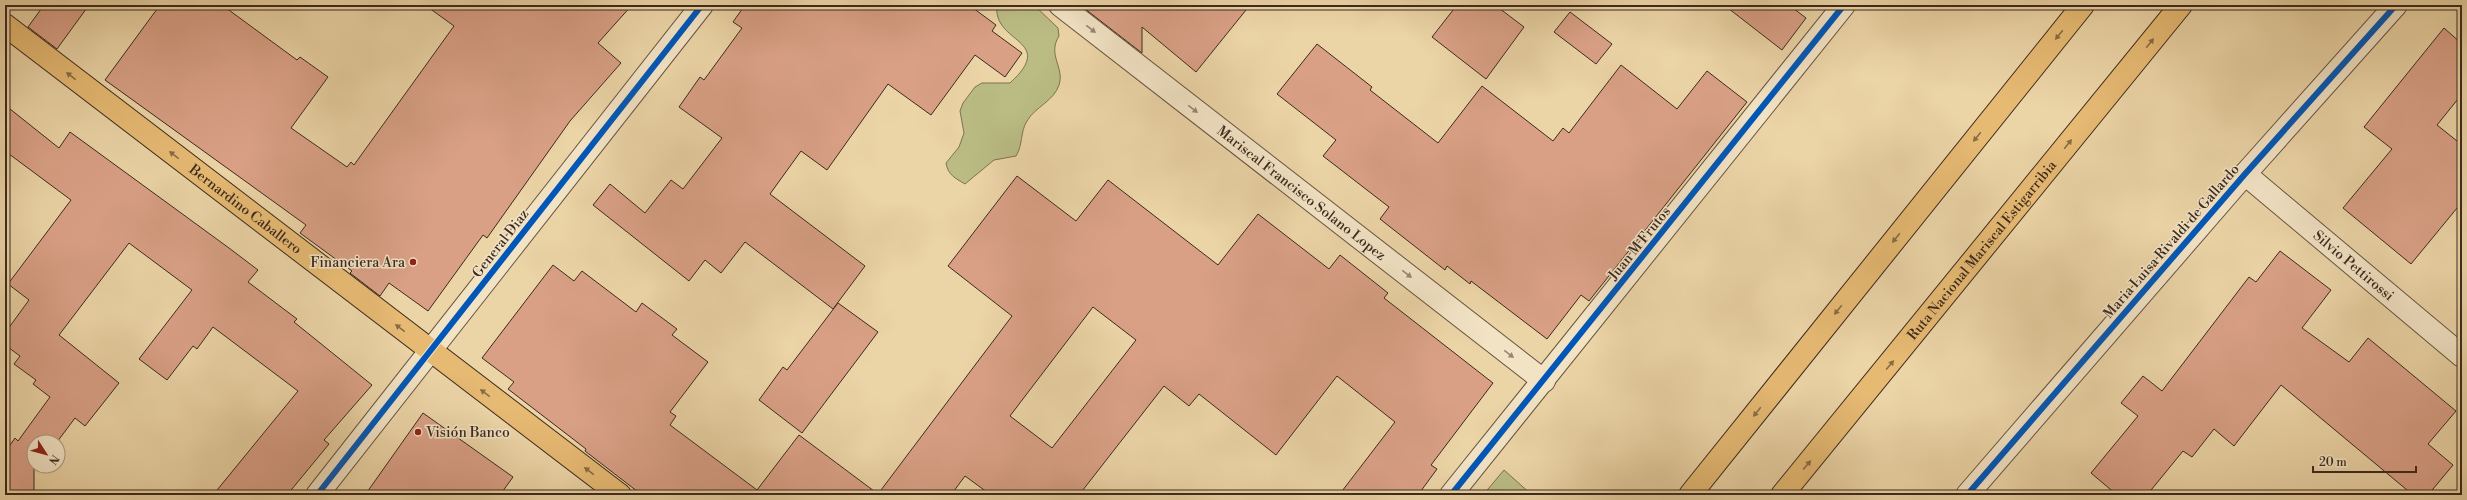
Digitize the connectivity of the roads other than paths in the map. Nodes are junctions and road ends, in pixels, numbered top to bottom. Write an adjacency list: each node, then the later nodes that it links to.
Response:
1 (702, 5): 9 (street, General Diaz)
2 (1060, 5): 11 (street, Mariscal Francisco Solano Lopez, one-way to 11)
3 (1844, 5): 11 (street, Juan M Frutos)
4 (2083, 5): 15 (highway, one-way to 15)
5 (2181, 5): 16 (highway, Ruta Nacional Mariscal Estigarribia, one-way to 5)
6 (2396, 5): 8 (street, Maria Luisa Rivaldi de Gallardo)
7 (5, 25): 9 (highway, Bernardino Caballero, one-way to 7)
8 (2245, 174): 10 (street, Silvio Pettirossi); 17 (street, Maria Luisa Rivaldi de Gallardo)
9 (430, 352): 12 (street, General Diaz); 13 (highway, Bernardino Caballero, one-way to 9)
10 (2462, 356)
11 (1544, 381): 14 (street, Juan M Frutos)
12 (317, 495)
13 (620, 495)
14 (1451, 495)
15 (1690, 495)
16 (1782, 495)
17 (1966, 495)

